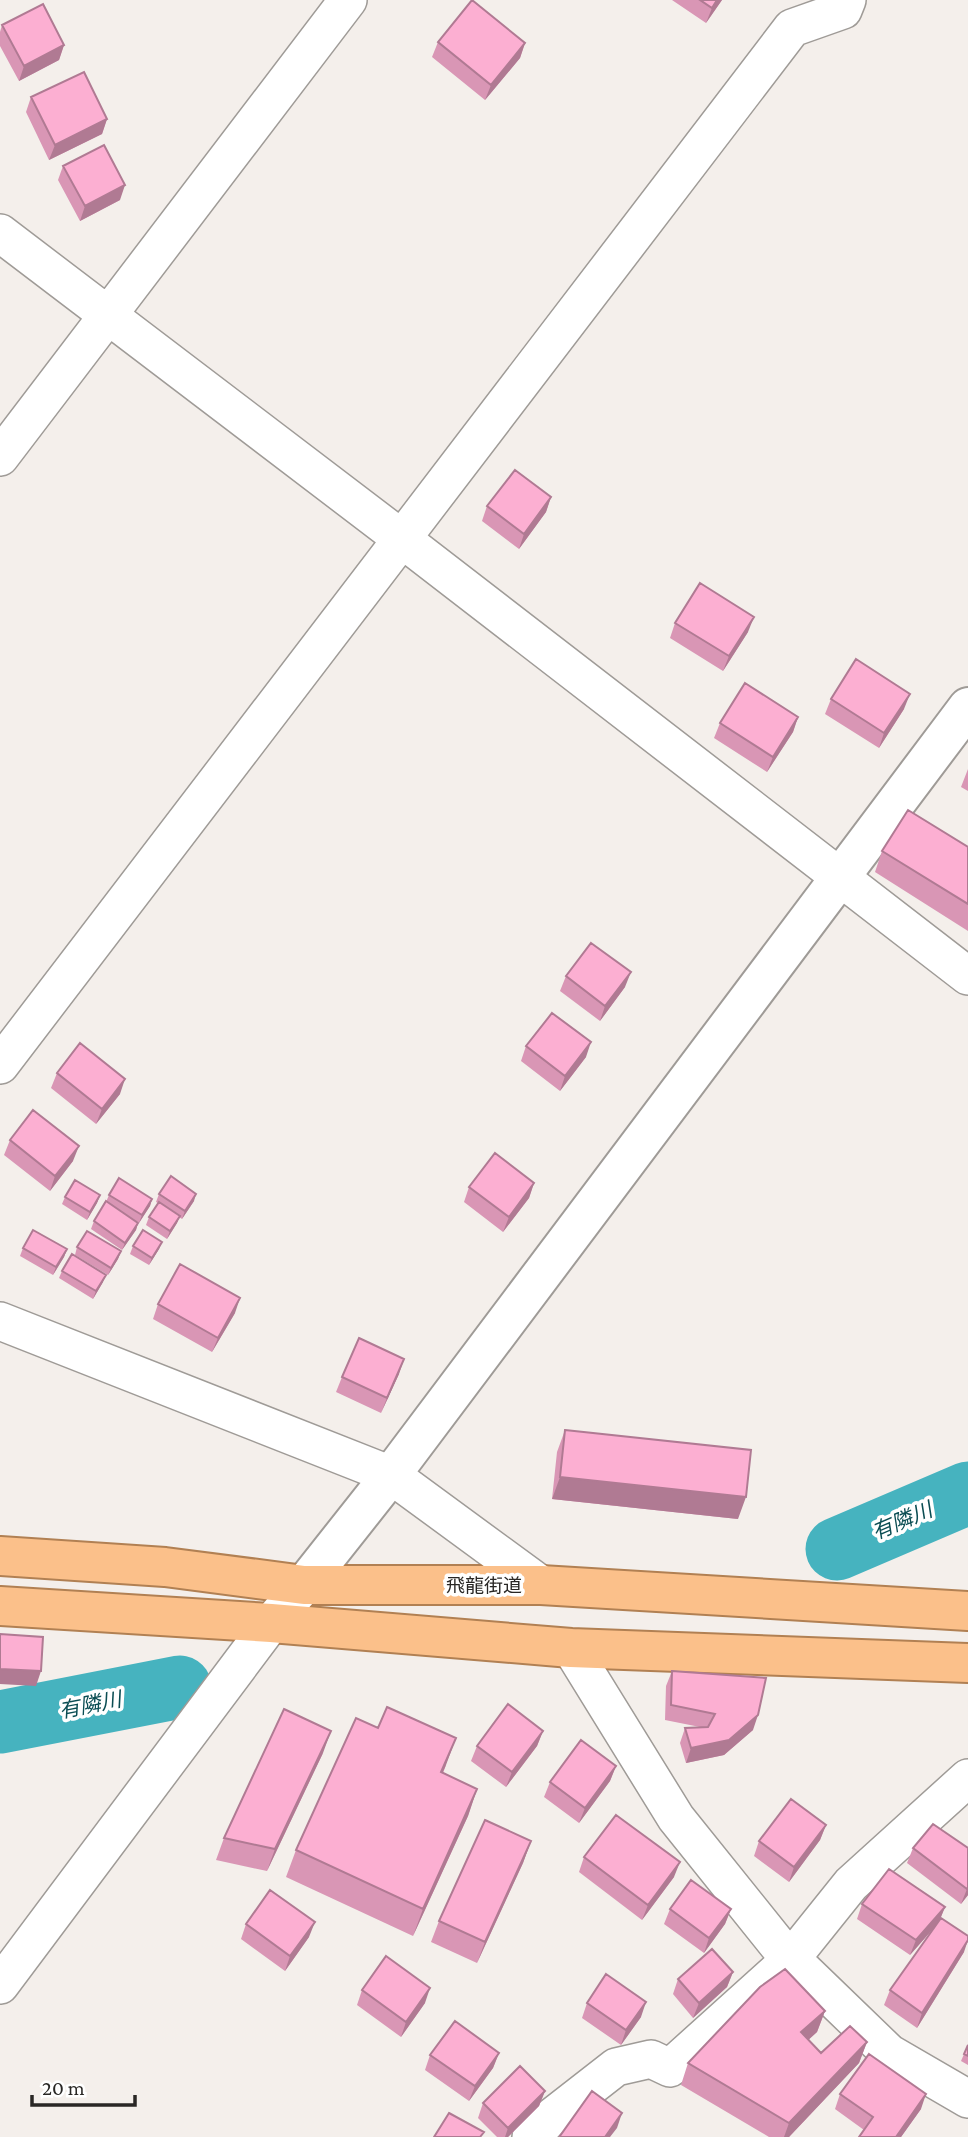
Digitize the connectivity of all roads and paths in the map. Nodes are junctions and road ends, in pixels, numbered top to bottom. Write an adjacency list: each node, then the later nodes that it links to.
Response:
1 (348, 0): 4 (street)
2 (847, 0): 6 (street)
3 (0, 233): 4 (street)
4 (108, 315): 5 (street); 6 (street)
5 (0, 457)
6 (402, 538): 8 (street); 10 (street)
7 (968, 708): 8 (street)
8 (840, 876): 9 (street); 12 (street)
9 (968, 976)
10 (0, 1065)
11 (0, 1321): 12 (street)
12 (391, 1475): 14 (street); 15 (street)
13 (0, 1556): 14 (highway, 飛龍街道)
14 (304, 1585): 15 (highway, 飛龍街道); 18 (street)
15 (541, 1585): 17 (highway, 飛龍街道)
16 (0, 1606): 18 (highway)
17 (968, 1611)
18 (271, 1623): 19 (highway); 23 (street)
19 (571, 1648): 20 (highway); 22 (street)
20 (968, 1663)
21 (968, 1778): 22 (street)
22 (790, 1959): 24 (street); 25 (street)
23 (0, 1984)
24 (968, 2099)
25 (531, 2137)

